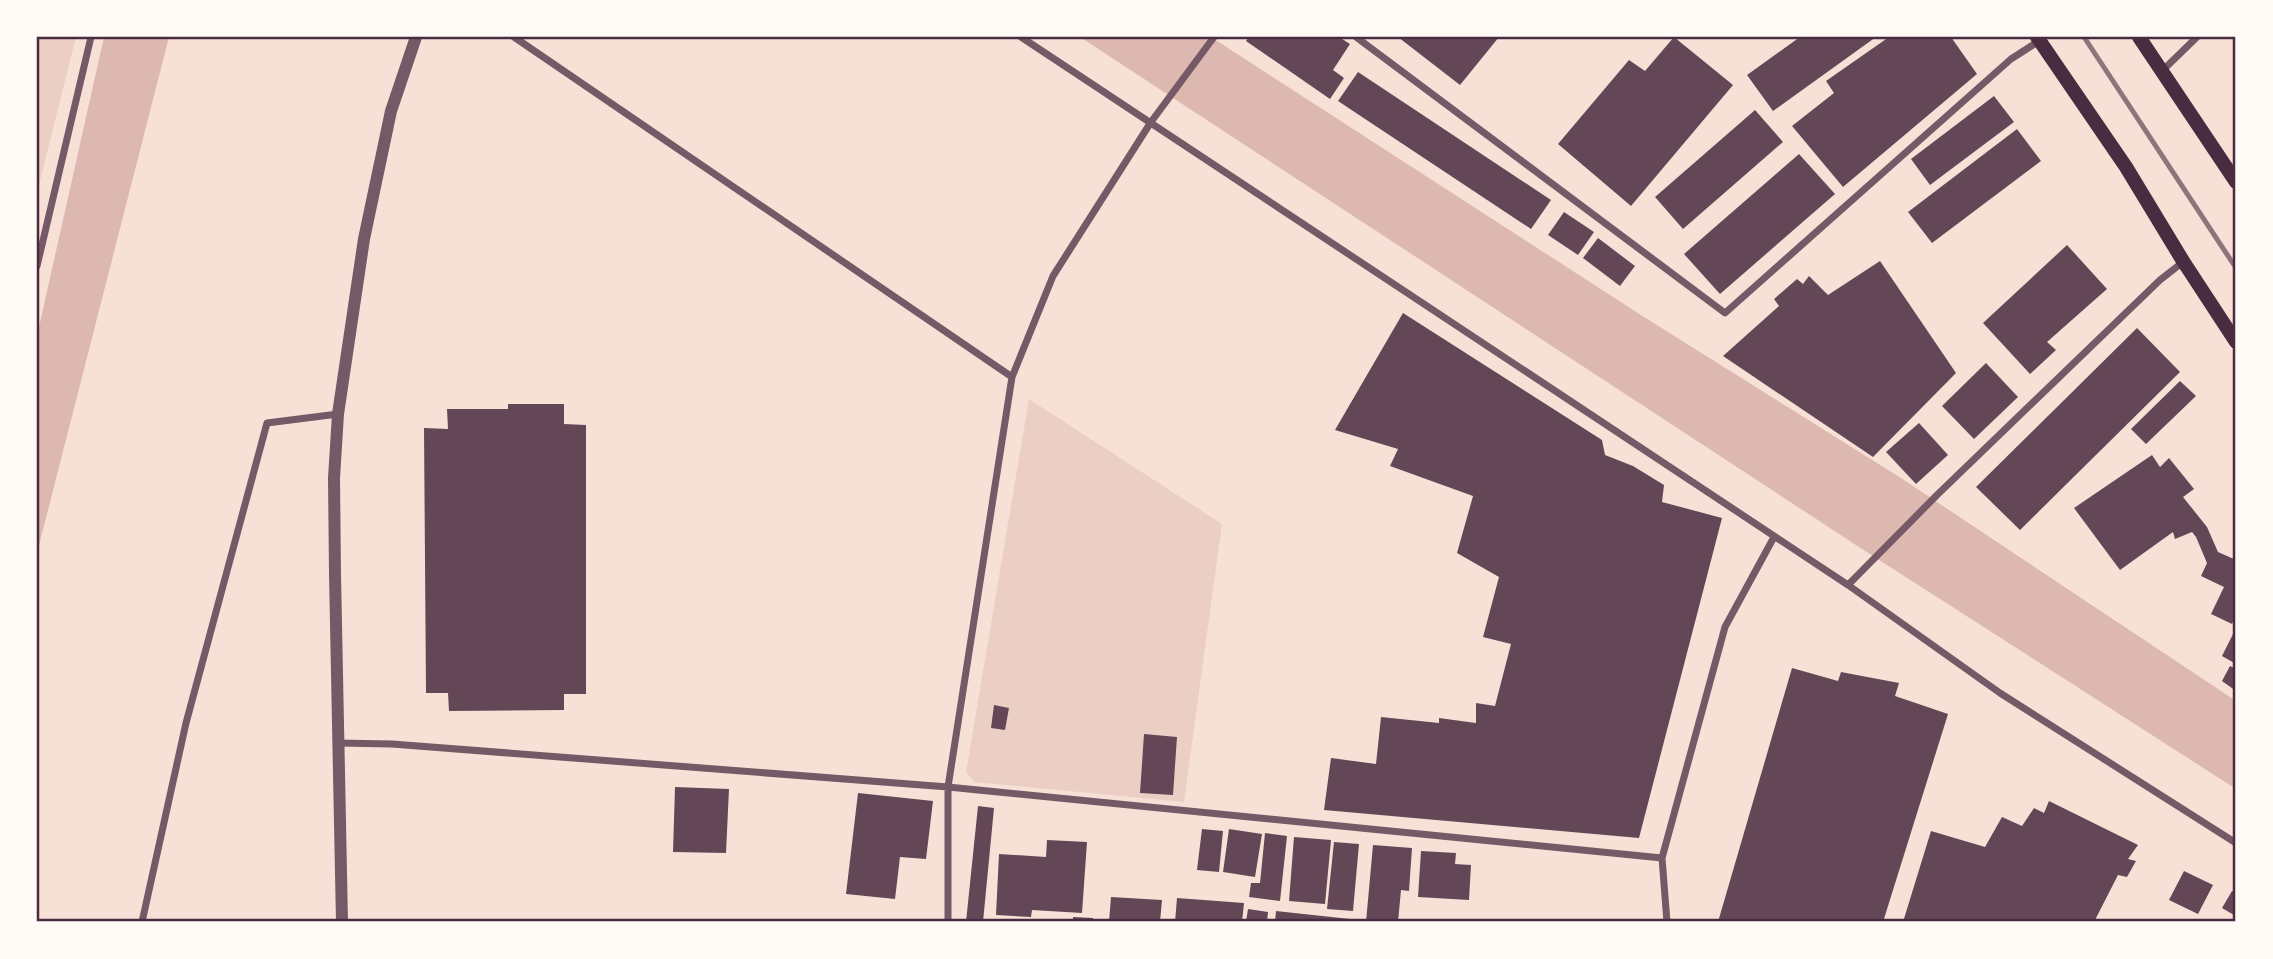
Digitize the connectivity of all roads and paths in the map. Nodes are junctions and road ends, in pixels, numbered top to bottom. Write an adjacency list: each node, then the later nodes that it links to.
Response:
1 (91, 37): 14 (street)
2 (416, 37): 17 (street)
3 (514, 37): 16 (street)
4 (1021, 37): 11 (street)
5 (1214, 37): 11 (street)
6 (1356, 37): 9 (street)
7 (2138, 37): 10 (main road)
8 (2197, 37): 10 (street)
9 (2038, 39): 13 (main road)
10 (2162, 71): 12 (main road)
11 (1151, 122): 16 (street); 18 (street)
12 (2236, 183)
13 (2183, 261): 15 (main road); 19 (street)
14 (37, 266)
15 (2236, 342)
16 (1012, 377): 21 (street)
17 (338, 414): 20 (street); 24 (street)
18 (1774, 537): 19 (street); 23 (street)
19 (1849, 585): 22 (street)
20 (337, 743): 21 (street); 25 (street)
21 (948, 787): 23 (street); 26 (street)
22 (2236, 843)
23 (1662, 858): 27 (street)
24 (142, 922)
25 (342, 922)
26 (948, 922)
27 (1667, 922)

